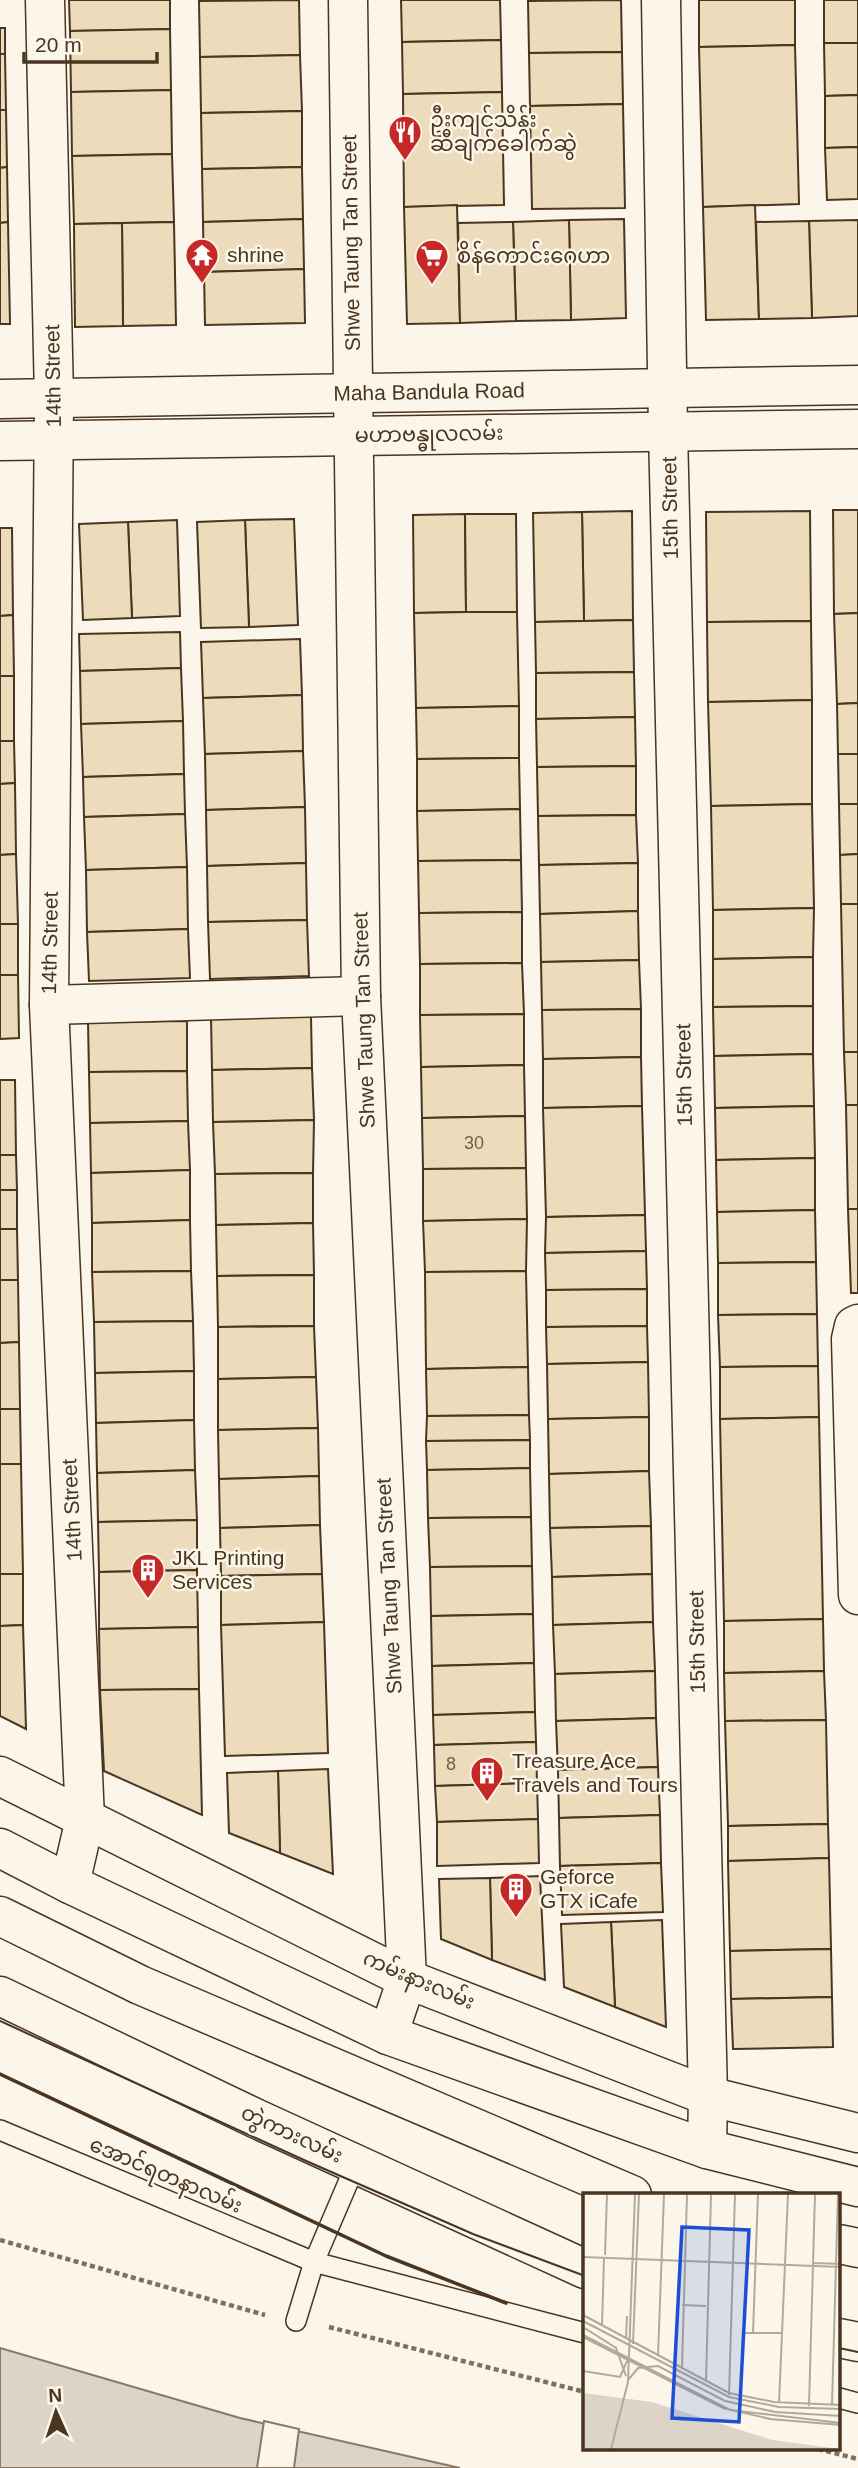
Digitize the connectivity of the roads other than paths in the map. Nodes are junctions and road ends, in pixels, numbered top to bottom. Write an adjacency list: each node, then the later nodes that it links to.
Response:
1 (45, 0): 7 (street, 14th Street)
2 (348, 0): 6 (street, Shwe Taung Tan Street)
3 (661, 0): 5 (street, 15th Street)
4 (858, 385): 5 (street, Maha Bandula Road)
5 (667, 388): 6 (street, Maha Bandula Road); 10 (street, 15th Street)
6 (352, 394): 7 (street, Maha Bandula Road); 11 (street, Shwe Taung Tan Street)
7 (54, 398): 8 (street, Maha Bandula Road); 12 (street, 14th Street)
8 (0, 399)
9 (858, 429): 10 (street, မဟာဗန္ဓုလလမ်း)
10 (668, 431): 11 (street, မဟာဗန္ဓုလလမ်း); 26 (street, 15th Street)
11 (353, 435): 12 (street, မဟာဗန္ဓုလလမ်း); 14 (street, Shwe Taung Tan Street)
12 (54, 440): 13 (street, မဟာဗန္ဓုလလမ်း); 15 (street, 14th Street)
13 (0, 441)
14 (361, 996): 15 (street); 23 (street, Shwe Taung Tan Street)
15 (50, 1005): 19 (street, 14th Street)
16 (858, 1324): 17 (street)
17 (858, 1595)
18 (0, 1776): 19 (street, ကမ်းနားလမ်း)
19 (85, 1819): 21 (street, 14th Street); 23 (street, ကမ်းနားလမ်း)
20 (0, 1848): 21 (street)
21 (70, 1884): 25 (street)
22 (0, 1916): 32 (street)
23 (407, 1979): 25 (street, Shwe Taung Tan Street); 26 (street, ကမ်းနားလမ်း)
24 (0, 1996): 30 (street, တွဲကားလမ်း)
25 (388, 2035): 29 (street)
26 (708, 2096): 28 (street, ကမ်းနားလမ်း); 29 (street, 15th Street)
27 (0, 2130): 35 (lane, အောင်ရတနာလမ်း)
28 (858, 2133)
29 (708, 2149): 31 (street)
30 (356, 2164): 35 (lane); 36 (street, တွဲကားလမ်း)
31 (858, 2187)
32 (627, 2193)
33 (840, 2244): 34 (street)
34 (858, 2248)
35 (314, 2262): 37 (lane); 38 (lane, အောင်ရတနာလမ်း)
36 (583, 2268)
37 (296, 2321)
38 (583, 2332)
39 (840, 2338): 40 (street)
40 (858, 2342)
41 (840, 2399): 42 (lane)
42 (858, 2403)

